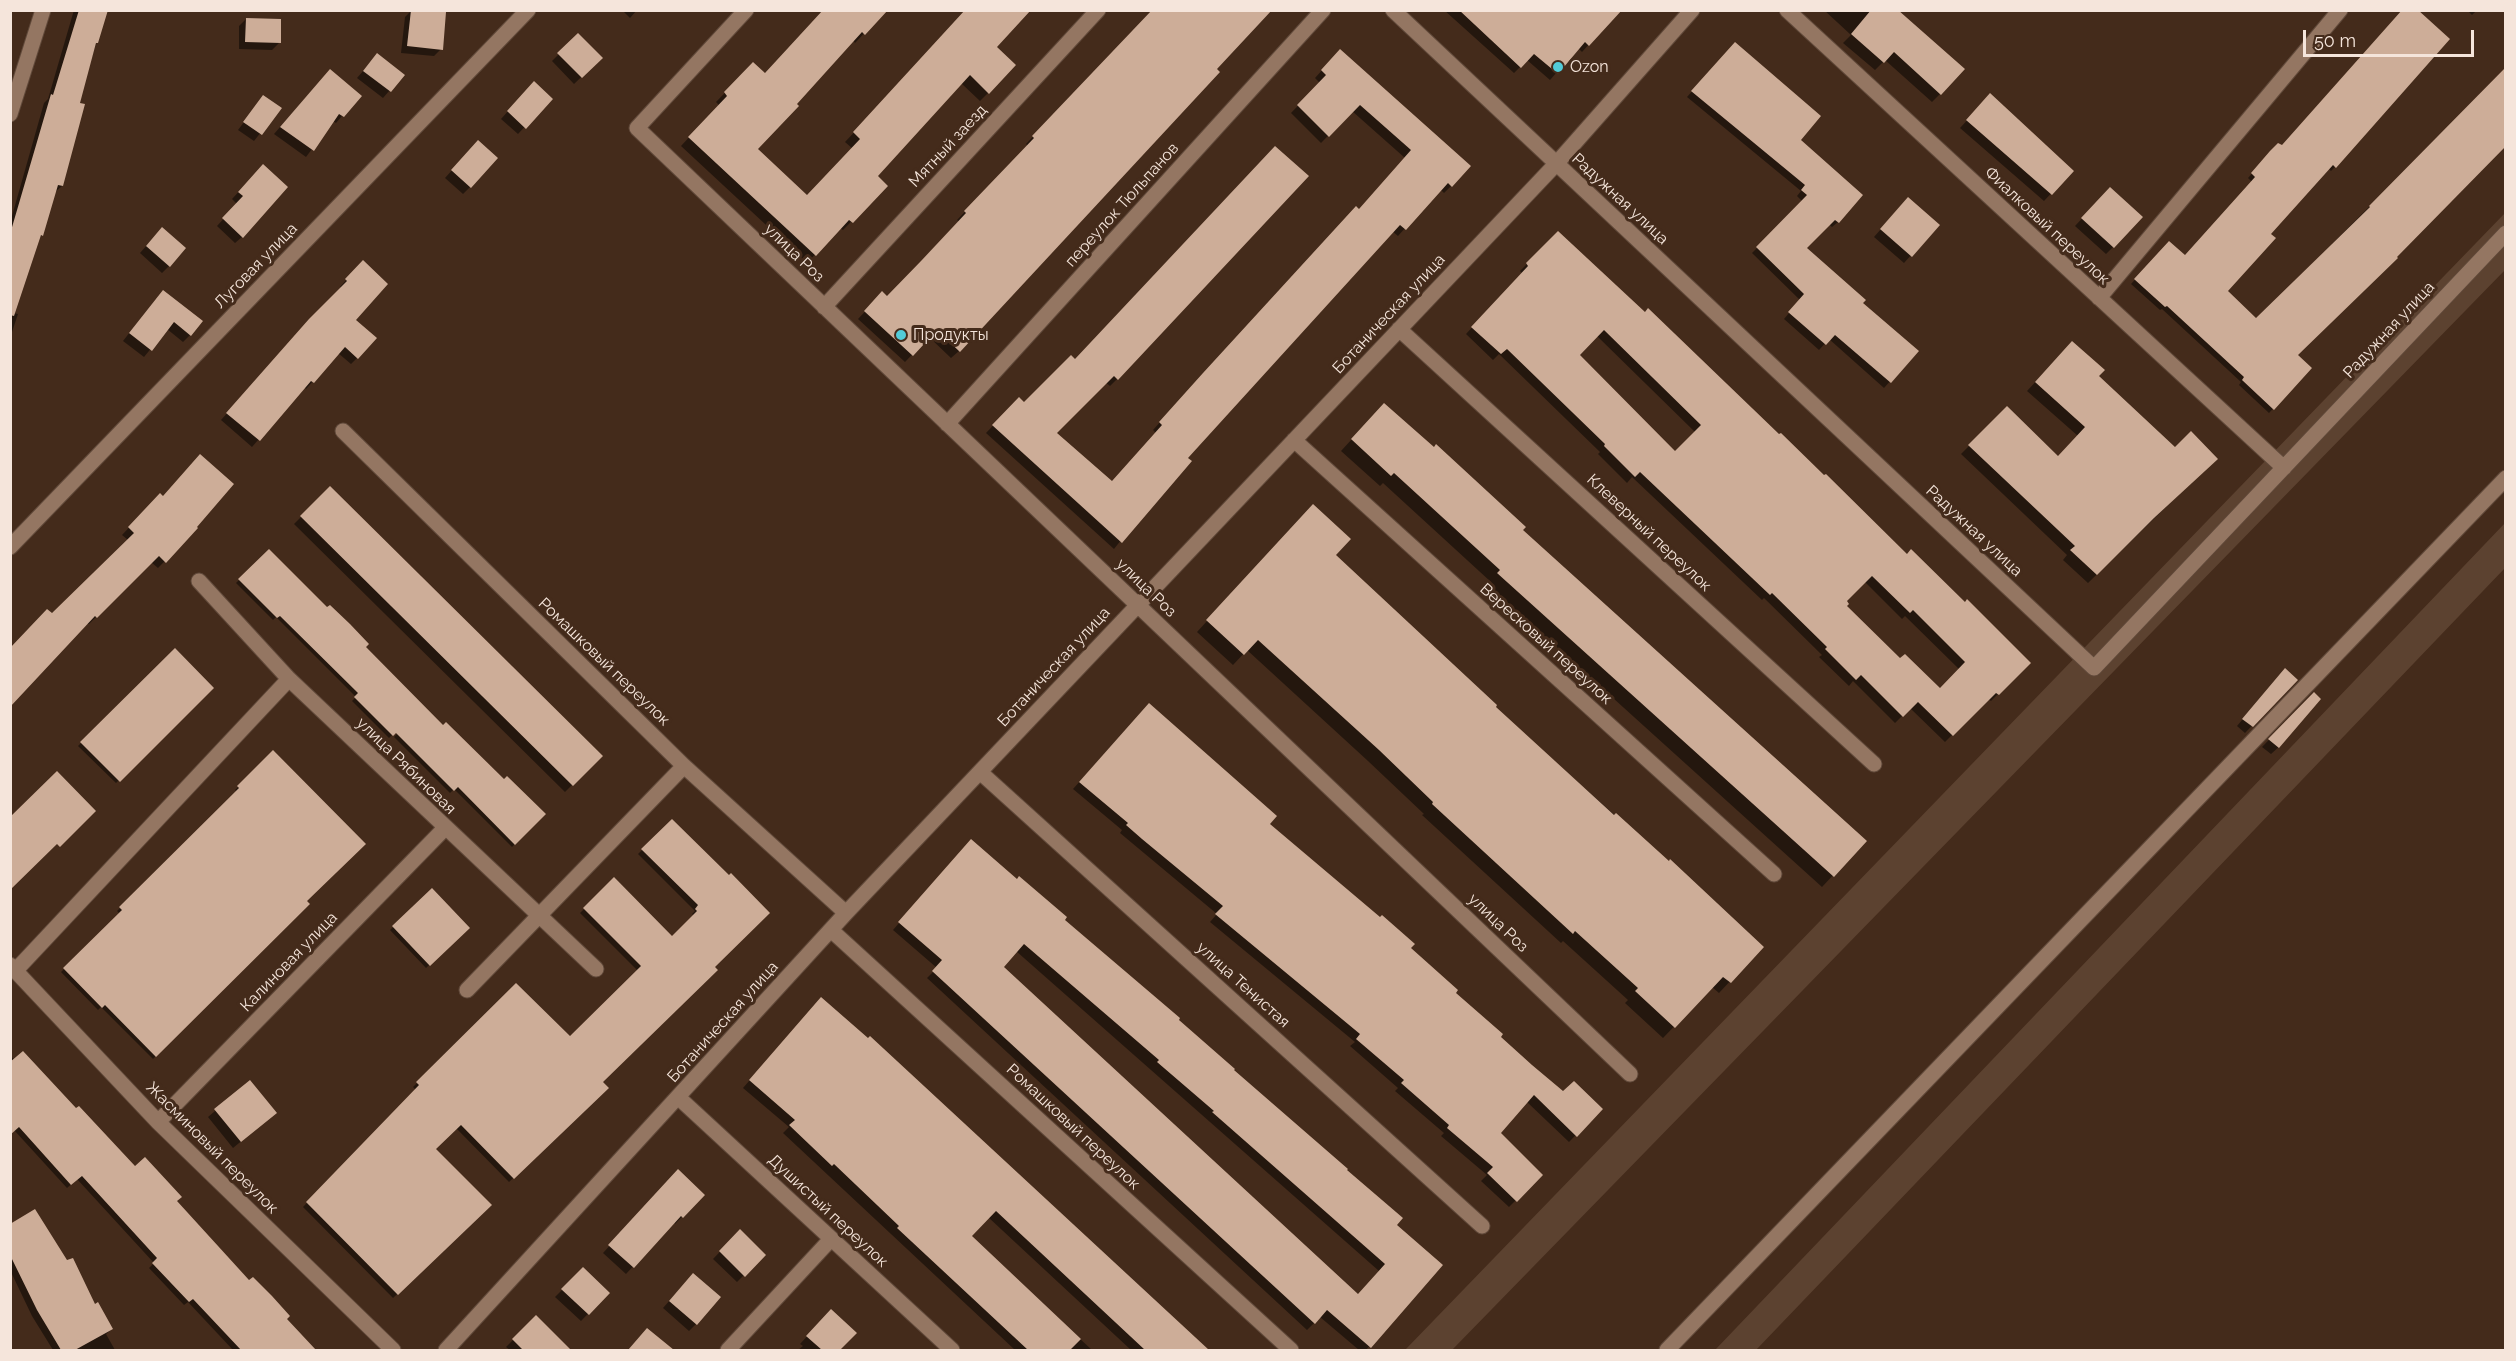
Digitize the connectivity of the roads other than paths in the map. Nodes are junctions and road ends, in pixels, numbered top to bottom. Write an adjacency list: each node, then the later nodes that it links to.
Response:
1 (43, 10): 10 (street)
2 (528, 10): 21 (street, Луговая улица)
3 (746, 10): 14 (street, улица Роз)
4 (1098, 10): 14 (street, Мятный заезд)
5 (1323, 10): 16 (street, переулок Тюльпанов)
6 (1393, 10): 11 (street, Радужная улица)
7 (1692, 10): 11 (street, Ботаническая улица)
8 (1787, 10): 13 (street, Фиалковый переулок)
9 (2340, 10): 13 (street)
10 (10, 114)
11 (1556, 164): 15 (street, Ботаническая улица); 19 (street, Радужная улица)
12 (2505, 233): 19 (street, Радужная улица)
13 (2099, 298): 19 (street, Фиалковый переулок)
14 (824, 307): 16 (street, улица Роз)
15 (1400, 329): 18 (street, Ботаническая улица); 25 (street, Клеверный переулок)
16 (947, 424): 23 (street, улица Роз)
17 (343, 431): 26 (street, Ромашковый переулок)
18 (1294, 440): 23 (street, Ботаническая улица); 29 (street, Вересковый переулок)
19 (2283, 468)
20 (2505, 478): 46 (street)
21 (10, 547)
22 (199, 580): 24 (street, улица Рябиновая)
23 (1137, 605): 27 (street, Ботаническая улица); 36 (street, улица Роз)
24 (289, 679): 28 (street, улица Рябиновая); 33 (street)
25 (1874, 764)
26 (684, 766): 30 (street, Ромашковый переулок); 31 (street)
27 (980, 772): 30 (street, Ботаническая улица); 39 (street, улица Тенистая)
28 (445, 828): 31 (street, улица Рябиновая); 38 (street, Калиновая улица)
29 (1774, 874)
30 (846, 913): 32 (street, Ботаническая улица)
31 (539, 918): 34 (street, улица Рябиновая); 35 (street)
32 (831, 930): 37 (street, Ботаническая улица); 45 (street, Ромашковый переулок)
33 (13, 967): 38 (street, Жасминовый переулок)
34 (596, 969)
35 (467, 990)
36 (1630, 1074)
37 (679, 1098): 40 (street, Душистый переулок); 42 (street, Ботаническая улица)
38 (158, 1122): 41 (street, Жасминовый переулок)
39 (1482, 1226)
40 (831, 1239): 43 (street); 44 (street, Душистый переулок)
41 (393, 1350)
42 (446, 1350)
43 (728, 1350)
44 (952, 1350)
45 (1291, 1350)
46 (1667, 1350)

